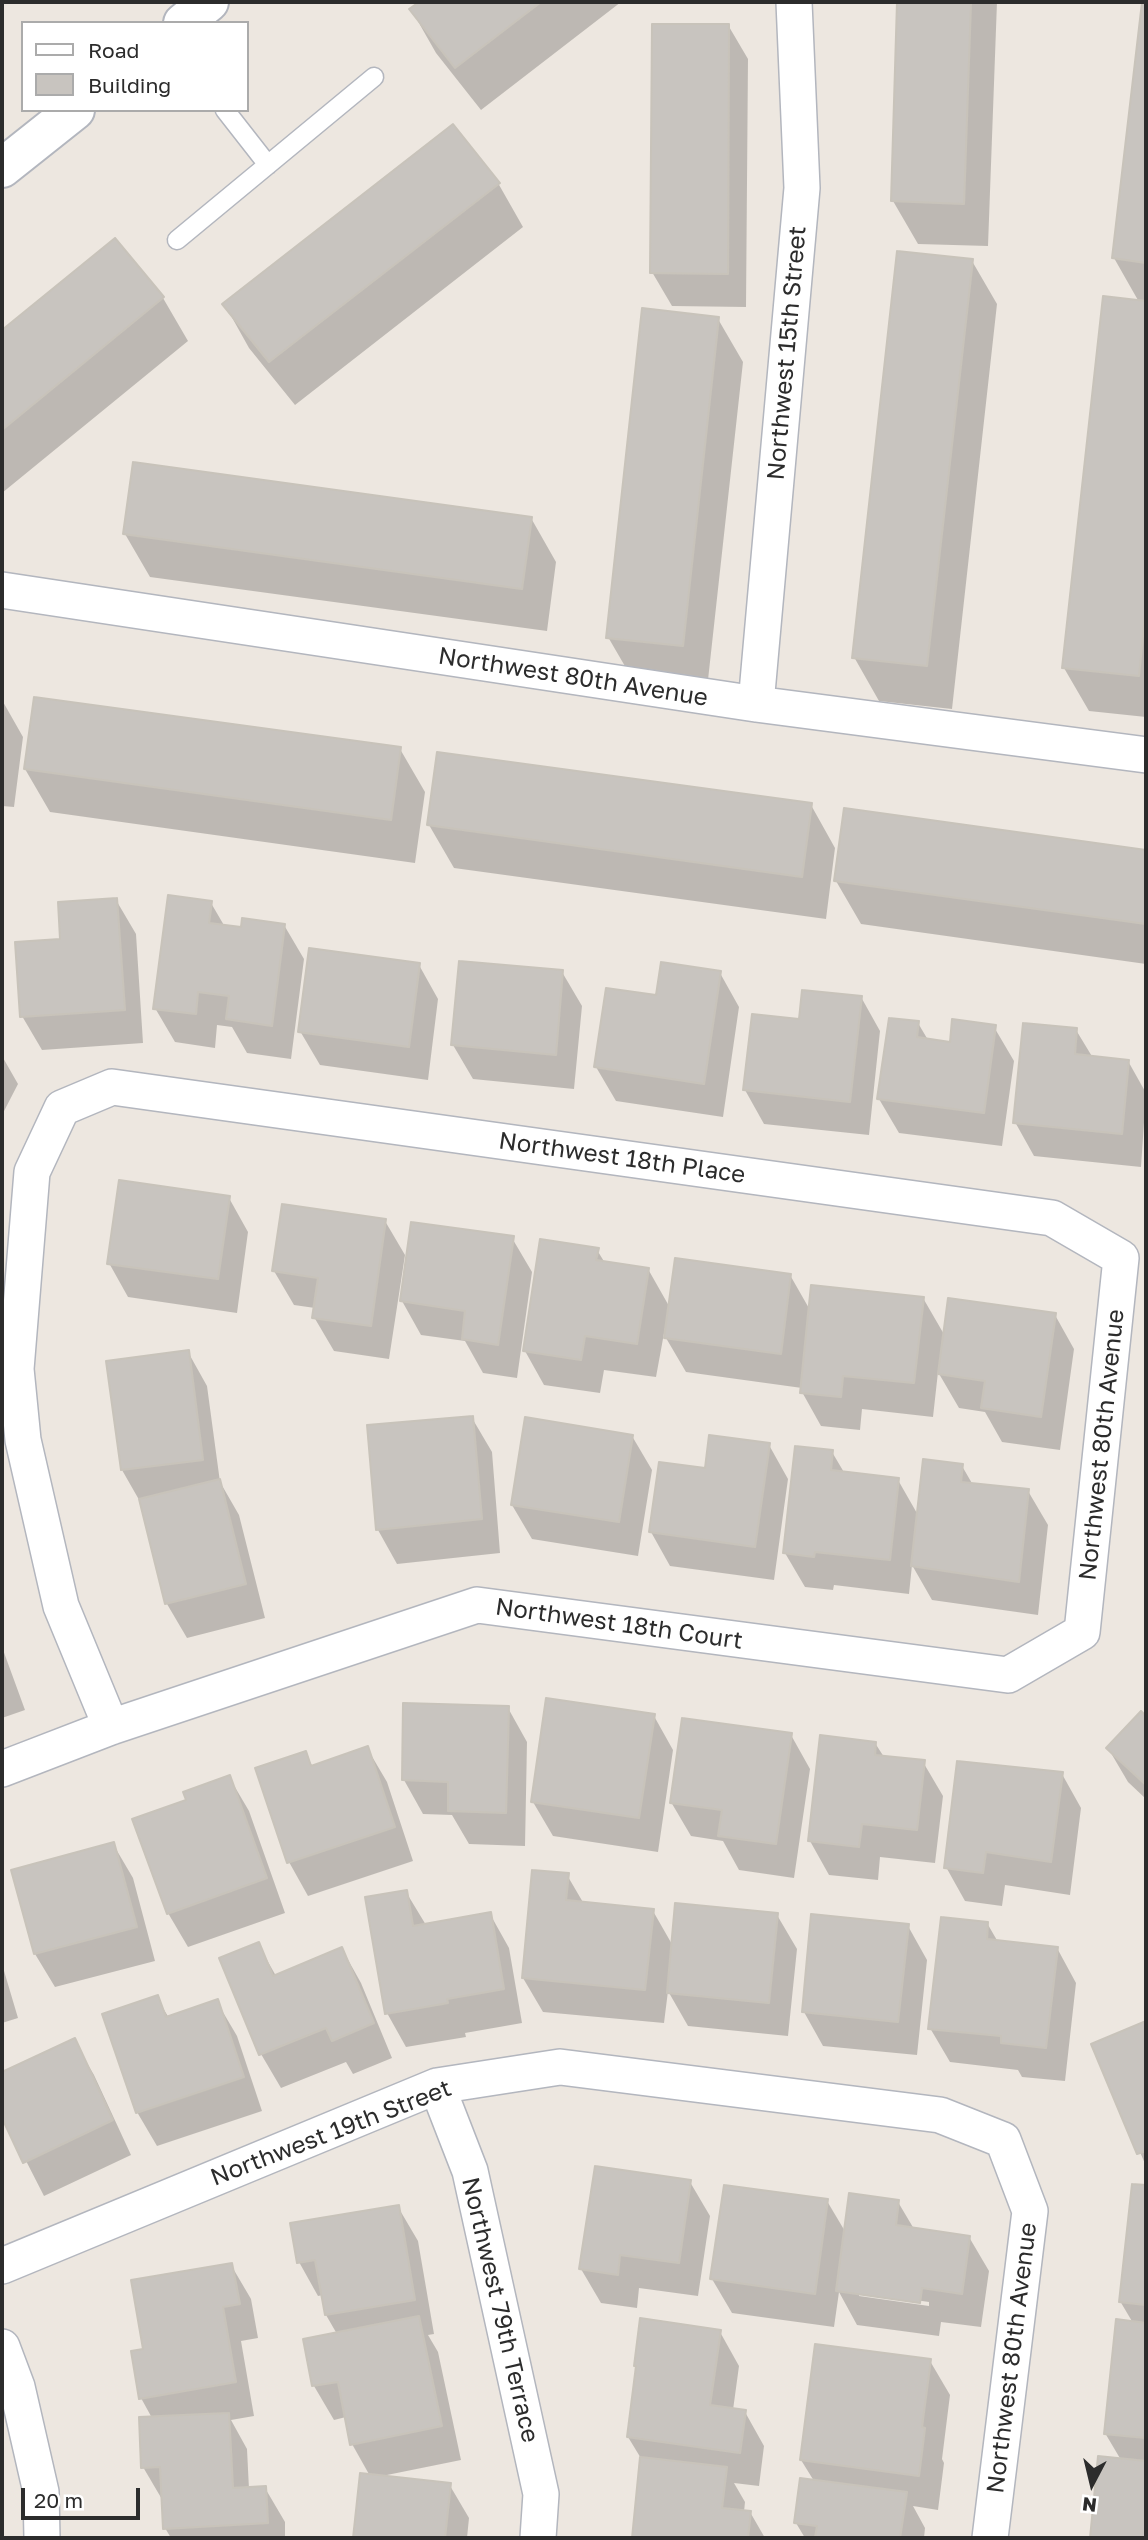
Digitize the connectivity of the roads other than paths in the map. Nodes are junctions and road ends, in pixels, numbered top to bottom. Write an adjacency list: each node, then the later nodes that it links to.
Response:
1 (209, 2): 3 (street)
2 (794, 2): 11 (street, Northwest 15th Street)
3 (185, 21)
4 (374, 77): 7 (lane)
5 (72, 112): 8 (street)
6 (227, 112): 7 (lane)
7 (268, 165): 9 (lane)
8 (2, 168)
9 (177, 240)
10 (2, 590): 11 (street, Northwest 80th Avenue)
11 (756, 705): 12 (street, Northwest 80th Avenue)
12 (1146, 755)
13 (1121, 1258): 14 (street, Northwest 80th Avenue); 15 (street, Northwest 18th Place)
14 (1082, 1632): 15 (street, Northwest 18th Court)
15 (111, 1727): 16 (street, Northwest 18th Court)
16 (2, 1769)
17 (437, 2086): 18 (street, Northwest 19th Street); 19 (street, Northwest 19th Street); 22 (street, Northwest 79th Terrace)
18 (1003, 2140): 23 (street, Northwest 80th Avenue)
19 (2, 2266)
20 (2, 2347): 21 (street)
21 (42, 2538)
22 (538, 2538)
23 (990, 2538)

